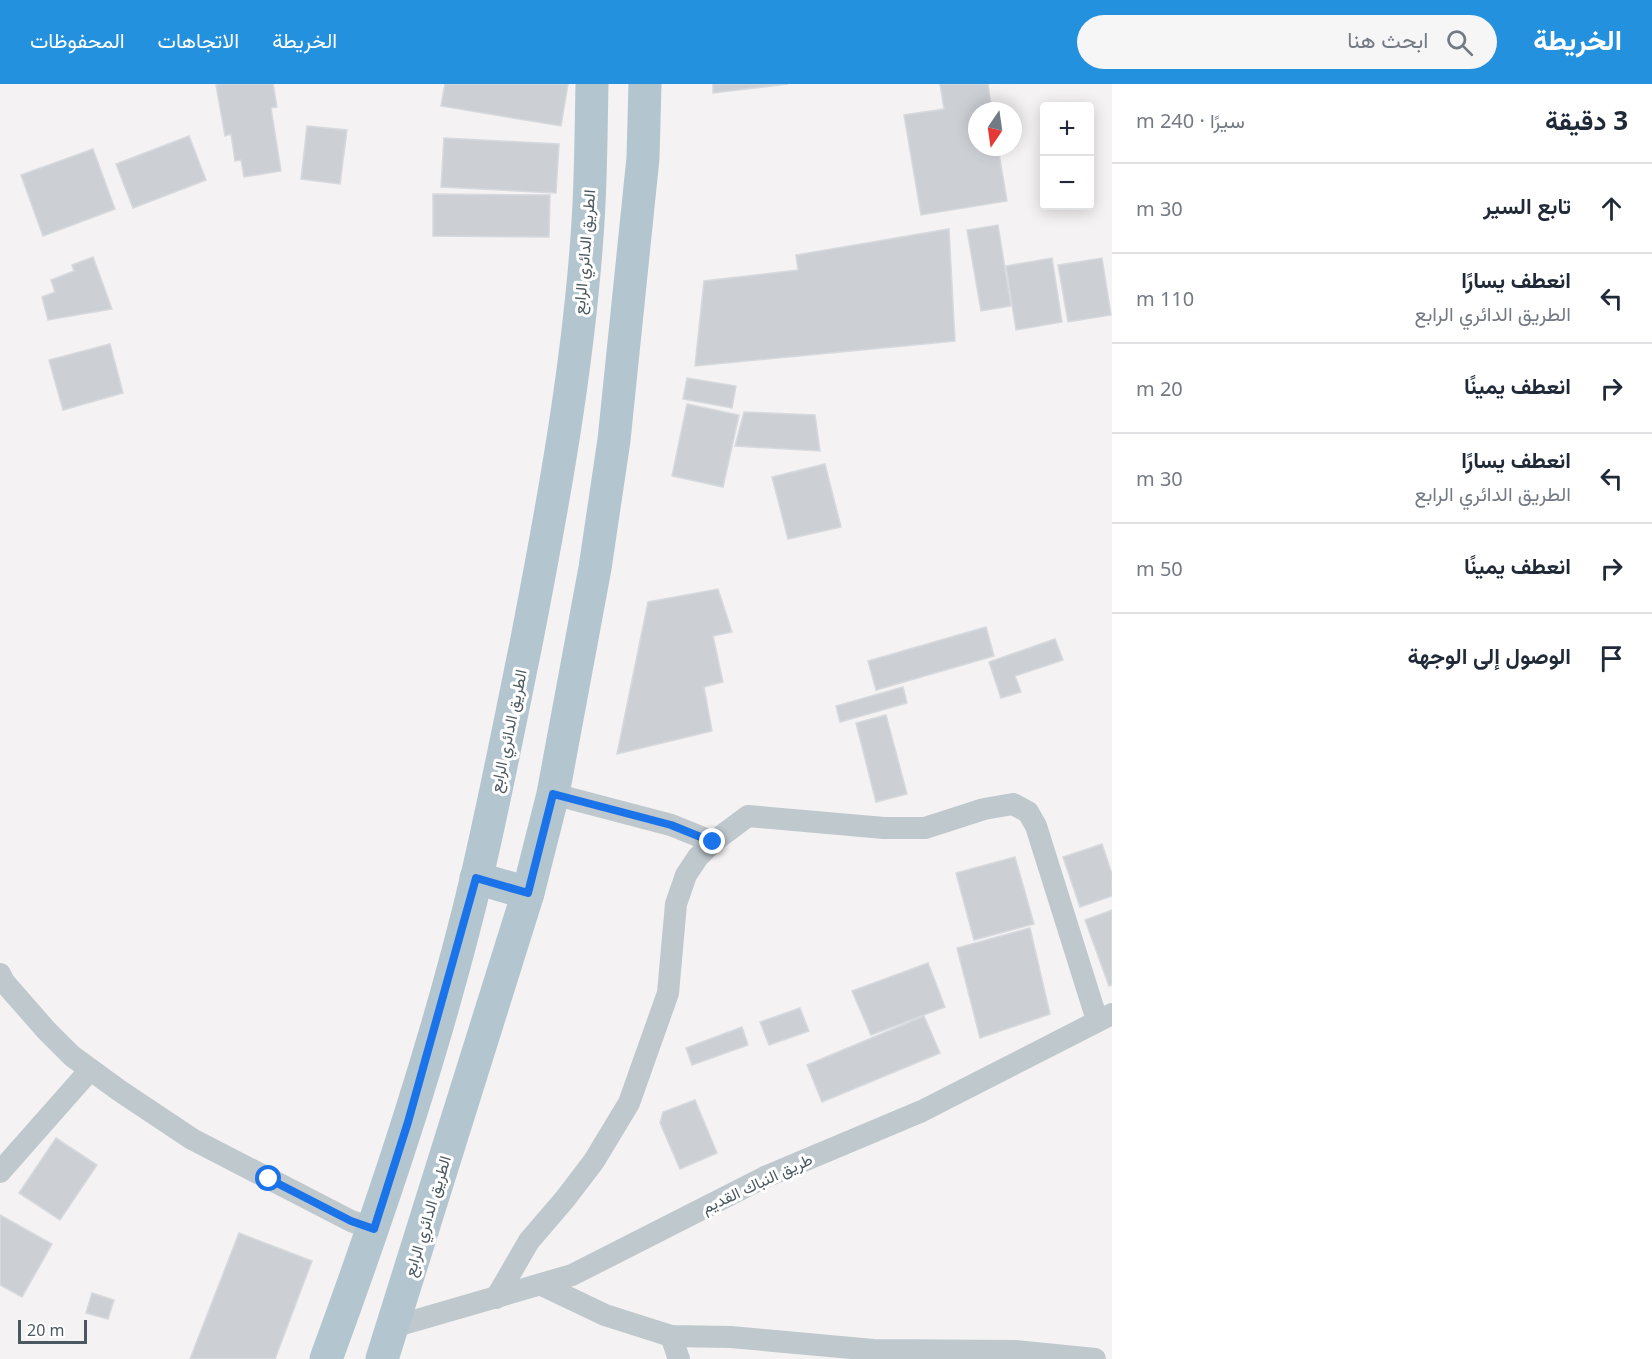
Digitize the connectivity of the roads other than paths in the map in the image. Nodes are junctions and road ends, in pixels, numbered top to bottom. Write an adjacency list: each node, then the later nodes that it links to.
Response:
1 (592, 84): 5 (main road, الطريق الدائري الرابع)
2 (645, 84): 3 (main road, الطريق الدائري الرابع)
3 (553, 794): 4 (street); 6 (main road, الطريق الدائري الرابع)
4 (713, 842): 8 (street); 13 (street)
5 (476, 878): 6 (main road); 11 (main road, الطريق الدائري الرابع)
6 (528, 893): 14 (main road, الطريق الدائري الرابع)
7 (0, 974): 9 (street)
8 (1105, 1017): 12 (street, طريق النباك القديم)
9 (90, 1070): 10 (street); 11 (street)
10 (0, 1173)
11 (374, 1229): 17 (main road, الطريق الدائري الرابع)
12 (542, 1285): 13 (street, طريق النباك القديم); 15 (street)
13 (496, 1298): 14 (street, طريق النباك القديم)
14 (393, 1327): 18 (main road, الطريق الدائري الرابع)
15 (671, 1336): 16 (street); 19 (street)
16 (1017, 1355): 20 (street)
17 (326, 1359)
18 (382, 1359)
19 (679, 1359)
20 (1095, 1359)

